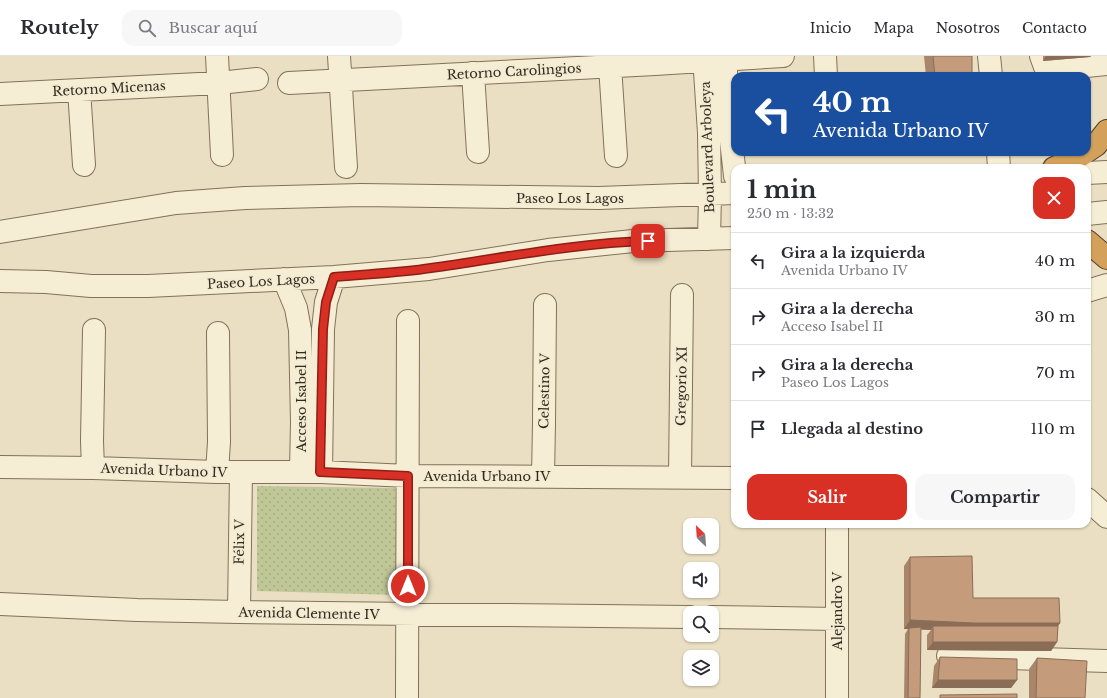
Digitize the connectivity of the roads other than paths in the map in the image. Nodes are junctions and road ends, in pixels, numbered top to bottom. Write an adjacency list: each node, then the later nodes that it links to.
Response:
1 (217, 56): 15 (street)
2 (339, 56): 14 (street)
3 (783, 56): 7 (street, Retorno Carolingios)
4 (825, 56): 10 (street)
5 (989, 56): 11 (street)
6 (1041, 56): 8 (street)
7 (714, 58): 9 (street, Retorno Carolingios); 20 (street, Boulevard Arboleya); 32 (street, Boulevard Arboleya)
8 (1107, 64)
9 (610, 66): 12 (street, Retorno Carolingios); 24 (street)
10 (826, 72)
11 (991, 72)
12 (473, 73): 14 (street, Retorno Carolingios); 22 (street)
13 (256, 79): 15 (street, Retorno Micenas)
14 (340, 81): 16 (street, Retorno Carolingios); 28 (street)
15 (219, 83): 17 (street, Retorno Micenas); 23 (street)
16 (289, 83)
17 (79, 90): 18 (street, Retorno Micenas); 27 (street)
18 (0, 94)
19 (1107, 131): 21 (highway)
20 (731, 140)
21 (1091, 148)
22 (478, 152)
23 (222, 155)
24 (616, 156)
25 (1080, 156): 26 (highway)
26 (1063, 164)
27 (84, 165)
28 (346, 167)
29 (1107, 172): 30 (street)
30 (1091, 173)
31 (731, 193): 32 (street, Paseo Los Lagos)
32 (710, 195): 35 (street, Paseo Los Lagos); 37 (street, Boulevard Arboleya)
33 (1107, 212): 34 (street)
34 (1091, 214)
35 (0, 232)
36 (731, 238): 37 (street, Paseo Los Lagos)
37 (709, 239): 40 (street, Paseo Los Lagos)
38 (1091, 244): 39 (highway)
39 (1107, 258)
40 (334, 277): 41 (street, Paseo Los Lagos); 48 (street, Acceso Isabel II)
41 (284, 279): 42 (street, Paseo Los Lagos); 50 (street, Acceso Isabel II)
42 (0, 281)
43 (1107, 285): 44 (street)
44 (1091, 290)
45 (682, 295): 59 (street, Gregorio XI)
46 (545, 305): 58 (street, Celestino V)
47 (408, 322): 57 (street)
48 (323, 329): 50 (street); 56 (street, Acceso Isabel II)
49 (94, 330): 53 (street)
50 (300, 330): 56 (street, Acceso Isabel II)
51 (218, 333): 54 (street)
52 (0, 467): 53 (street, Avenida Urbano IV)
53 (93, 468): 54 (street, Avenida Urbano IV)
54 (217, 472): 55 (street, Avenida Urbano IV)
55 (240, 472): 56 (street, Avenida Urbano IV); 63 (street, Félix V)
56 (311, 472): 57 (street, Avenida Urbano IV)
57 (408, 476): 58 (street, Avenida Urbano IV); 64 (street)
58 (543, 476): 59 (street, Avenida Urbano IV)
59 (680, 478): 60 (street, Avenida Urbano IV)
60 (731, 478)
61 (837, 528): 67 (street, Alejandro V)
62 (0, 604): 63 (street, Avenida Clemente IV)
63 (239, 612): 64 (street, Avenida Clemente IV)
64 (408, 614): 65 (street, Avenida Clemente IV); 70 (street)
65 (683, 617)
66 (719, 617): 67 (street)
67 (837, 619): 71 (street, Alejandro V)
68 (948, 656): 69 (street)
69 (1107, 661)
70 (407, 698)
71 (837, 698)

